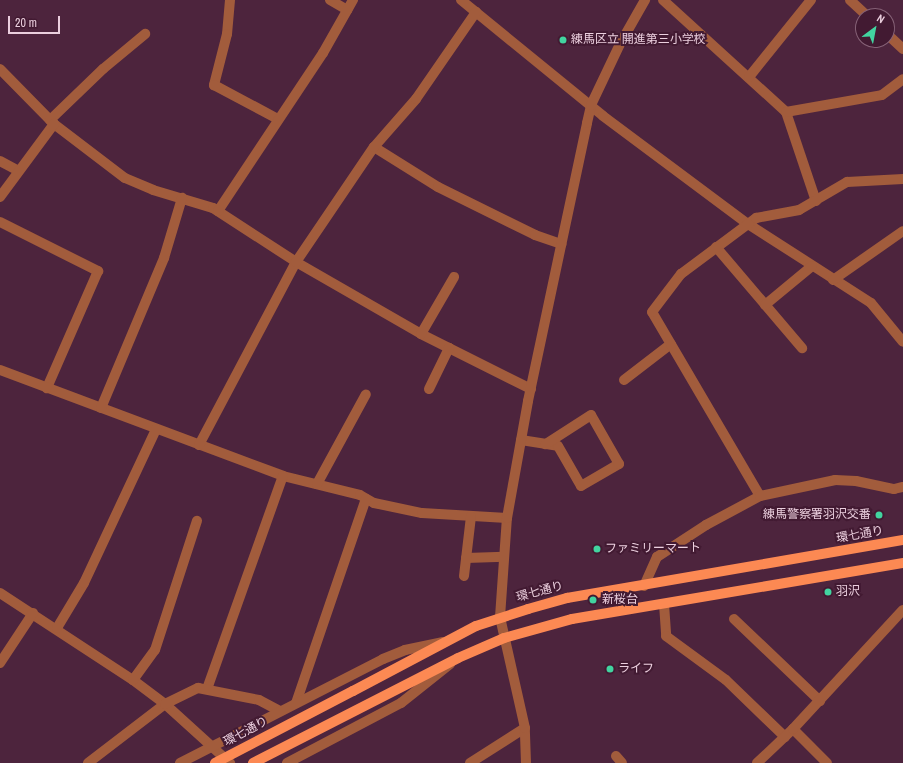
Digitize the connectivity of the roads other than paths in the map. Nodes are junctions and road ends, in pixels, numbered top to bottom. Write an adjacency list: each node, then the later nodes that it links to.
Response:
1 (230, 0): 20 (street)
2 (330, 0): 10 (street)
3 (353, 0): 10 (street)
4 (461, 0): 11 (street)
5 (644, 0): 18 (street)
6 (663, 0): 16 (street)
7 (812, 0): 16 (street)
8 (850, 0): 9 (street)
9 (858, 8)
10 (347, 10): 20 (street)
11 (476, 12): 18 (street); 22 (street)
12 (145, 34): 21 (street)
13 (895, 42): 14 (street)
14 (903, 49)
15 (0, 69): 21 (street)
16 (749, 77): 19 (street)
17 (903, 79): 19 (street)
18 (591, 105): 31 (street); 33 (street)
19 (786, 112): 28 (street)
20 (278, 119): 29 (street)
21 (52, 122): 24 (street); 27 (street)
22 (374, 147): 33 (street); 35 (street)
23 (0, 161): 24 (street)
24 (20, 171): 26 (street)
25 (903, 179): 28 (street)
26 (0, 197)
27 (182, 198): 29 (street); 51 (street)
28 (816, 201): 31 (street)
29 (218, 211): 35 (street)
30 (0, 222): 47 (street)
31 (748, 224): 34 (street); 36 (street)
32 (903, 231): 38 (street)
33 (561, 244): 49 (street)
34 (716, 247): 39 (street); 42 (street)
35 (296, 262): 40 (street); 55 (street)
36 (812, 266): 38 (street); 39 (street)
37 (454, 277): 40 (street)
38 (834, 280): 41 (street)
39 (766, 305): 44 (street)
40 (421, 334): 43 (street)
41 (903, 342)
42 (671, 344): 46 (street); 59 (street)
43 (449, 348): 48 (street); 49 (street)
44 (802, 348)
45 (0, 370): 47 (street)
46 (624, 380)
47 (47, 388): 51 (street)
48 (429, 389)
49 (531, 389): 53 (street)
50 (366, 394): 57 (street)
51 (101, 408): 52 (street)
52 (156, 429): 55 (street); 76 (street)
53 (521, 440): 54 (street); 62 (street)
54 (546, 444): 54 (street)
55 (198, 445): 56 (street)
56 (283, 476): 57 (street); 82 (street)
57 (317, 484): 60 (street)
58 (903, 487): 59 (street)
59 (760, 496): 69 (street)
60 (366, 499): 61 (street); 84 (street)
61 (471, 516): 62 (street); 66 (street)
62 (507, 518): 65 (street)
63 (197, 521): 81 (street)
64 (903, 540): 69 (main road, 環七通り)
65 (504, 557): 66 (street); 74 (street)
66 (466, 558): 68 (street)
67 (903, 563): 71 (main road)
68 (464, 576)
69 (644, 586): 74 (main road, 環七通り)
70 (0, 593): 73 (street)
71 (664, 604): 77 (main road); 89 (street)
72 (903, 610): 83 (street)
73 (33, 613): 76 (street); 80 (street)
74 (500, 617): 77 (street); 78 (main road, 環七通り)
75 (734, 619): 83 (street)
76 (57, 628): 81 (street)
77 (504, 638): 79 (main road); 87 (street)
78 (447, 641): 84 (street); 93 (main road, 環七通り, bridge)
79 (458, 658): 95 (main road); 96 (street)
80 (0, 663)
81 (133, 680): 85 (street)
82 (206, 689): 85 (street); 86 (street)
83 (820, 700): 88 (street)
84 (296, 703): 86 (street)
85 (165, 704): 90 (street); 91 (street)
86 (280, 711): 90 (street)
87 (524, 728): 97 (street); 98 (street)
88 (793, 729): 89 (street); 100 (street)
89 (785, 737): 99 (street)
90 (210, 747): 92 (street); 94 (street)
91 (88, 763)
92 (180, 763)
93 (215, 763)
94 (230, 763)
95 (252, 763)
96 (287, 763)
97 (470, 763)
98 (526, 763)
99 (757, 763)
100 (827, 763)

